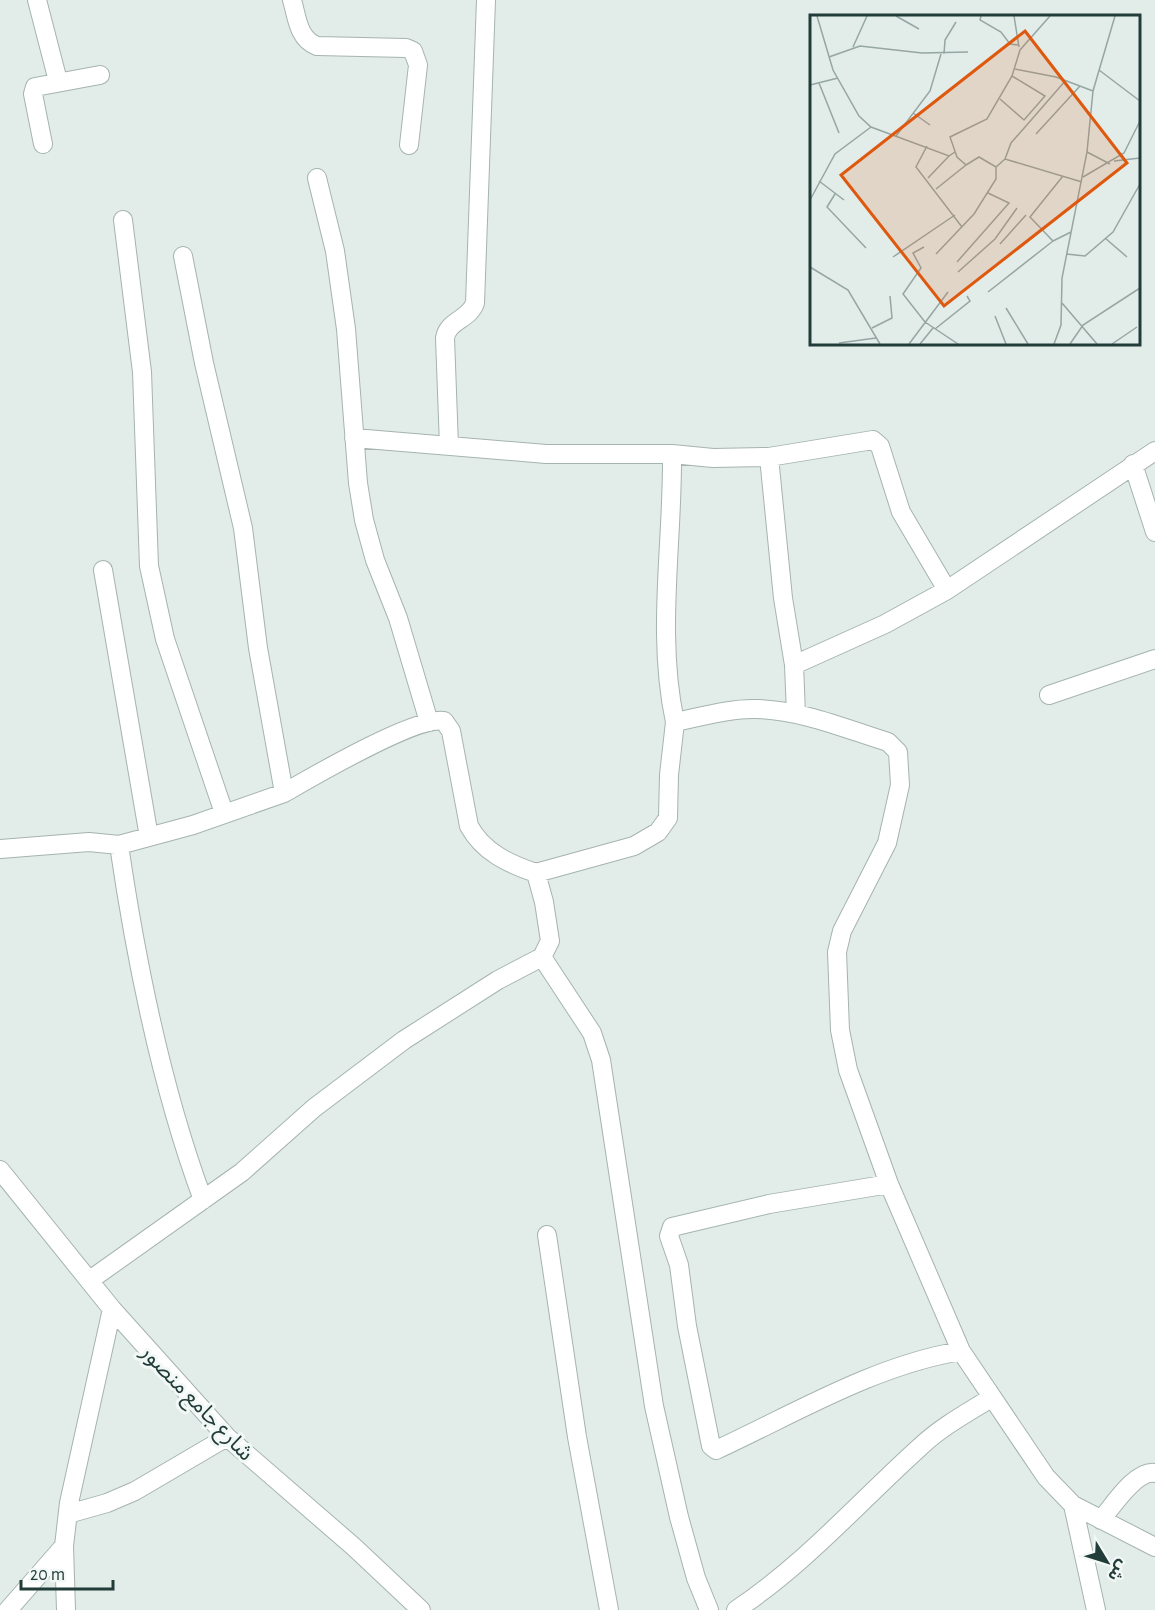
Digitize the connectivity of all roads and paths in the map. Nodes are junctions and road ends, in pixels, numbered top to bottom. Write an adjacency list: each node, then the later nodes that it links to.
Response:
1 (37, 0): 5 (street)
2 (292, 0): 7 (street)
3 (486, 0): 12 (street)
4 (100, 75): 5 (street)
5 (58, 81): 6 (street)
6 (44, 144)
7 (408, 146)
8 (317, 178): 11 (street)
9 (123, 220): 27 (street)
10 (183, 256): 26 (street)
11 (354, 438): 12 (street); 24 (street)
12 (449, 446): 14 (street)
13 (1155, 451): 16 (street)
14 (672, 454): 15 (street); 25 (street)
15 (770, 457): 19 (street); 21 (street)
16 (1133, 464): 17 (street); 19 (street)
17 (1155, 532)
18 (103, 570): 28 (street)
19 (947, 590): 21 (street)
20 (1155, 659): 22 (street)
21 (794, 665): 23 (street)
22 (1050, 695)
23 (796, 714): 25 (street); 34 (street)
24 (429, 722): 26 (street); 31 (street)
25 (675, 722): 31 (street)
26 (284, 793): 27 (street)
27 (224, 813): 28 (street)
28 (149, 837): 29 (street)
29 (119, 845): 30 (street); 35 (street)
30 (0, 849)
31 (536, 873): 32 (street)
32 (542, 957): 35 (street); 52 (street)
33 (0, 1170): 37 (street, شارع جامع منصور)
34 (889, 1184): 39 (street); 39 (street)
35 (203, 1200): 37 (street)
36 (547, 1235): 51 (street)
37 (90, 1280): 38 (street, شارع جامع منصور)
38 (112, 1310): 41 (street, شارع جامع منصور); 44 (street)
39 (960, 1351): 40 (street)
40 (991, 1398): 43 (street); 53 (street)
41 (227, 1437): 44 (street); 50 (street, شارع جامع منصور)
42 (1155, 1473): 45 (street)
43 (1073, 1505): 45 (street); 54 (street)
44 (68, 1514): 46 (street)
45 (1101, 1520): 47 (street)
46 (64, 1546): 48 (street); 49 (street)
47 (1155, 1547)
48 (8, 1610)
49 (66, 1610)
50 (421, 1610)
51 (609, 1610)
52 (709, 1610)
53 (736, 1610)
54 (1096, 1610)

